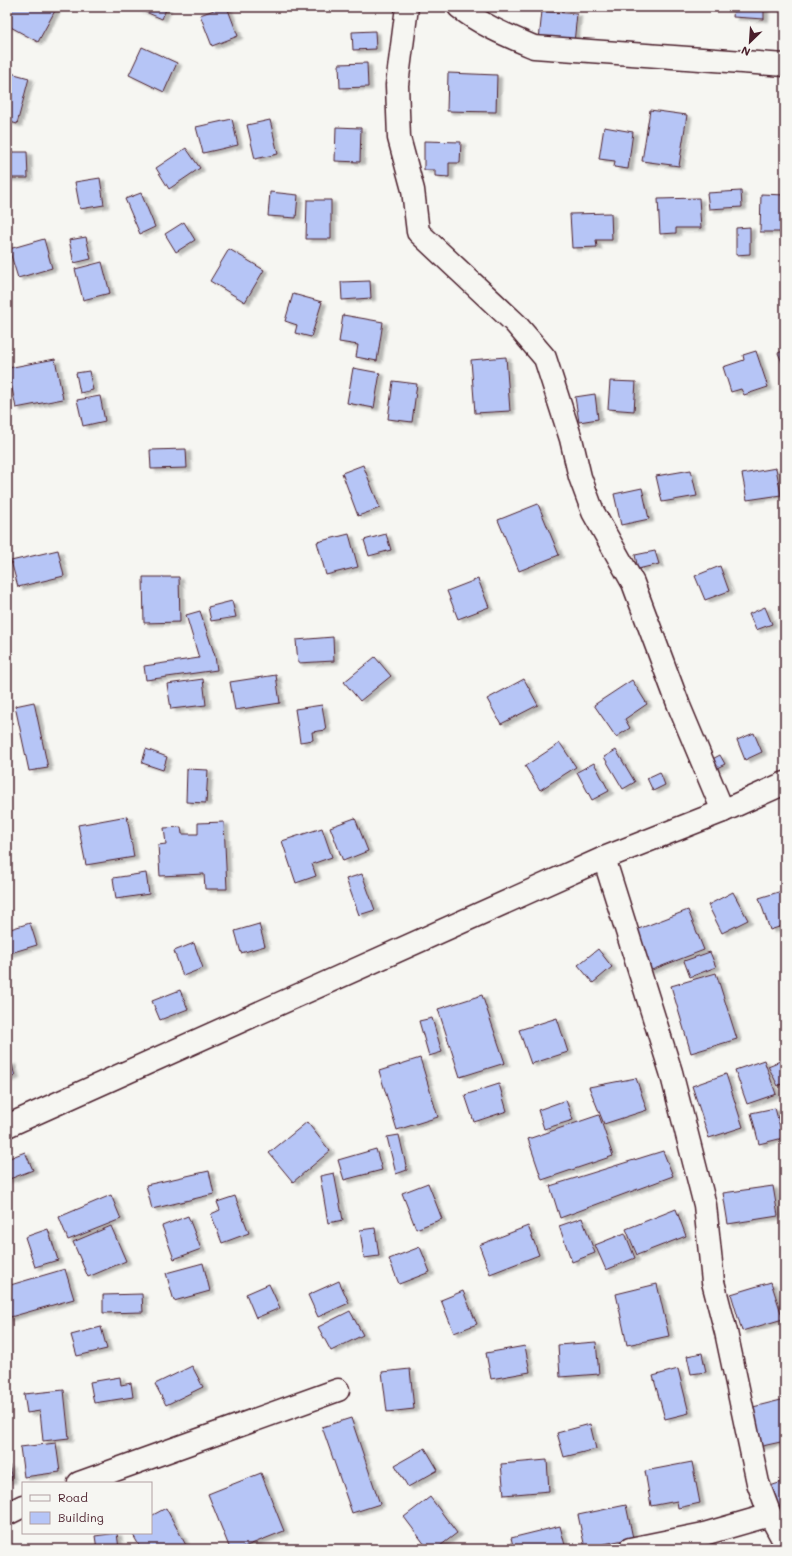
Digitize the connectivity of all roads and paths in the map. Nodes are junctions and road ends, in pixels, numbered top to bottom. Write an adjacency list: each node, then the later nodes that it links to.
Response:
1 (407, 7): 5 (street)
2 (459, 7): 3 (street)
3 (785, 65)
4 (785, 783): 5 (street)
5 (722, 811): 6 (street)
6 (604, 858): 7 (street); 12 (street)
7 (7, 1126)
8 (338, 1390): 9 (street)
9 (82, 1482)
10 (22, 1506): 11 (street)
11 (7, 1514)
12 (770, 1515): 13 (street); 14 (street)
13 (785, 1543)
14 (630, 1549)

